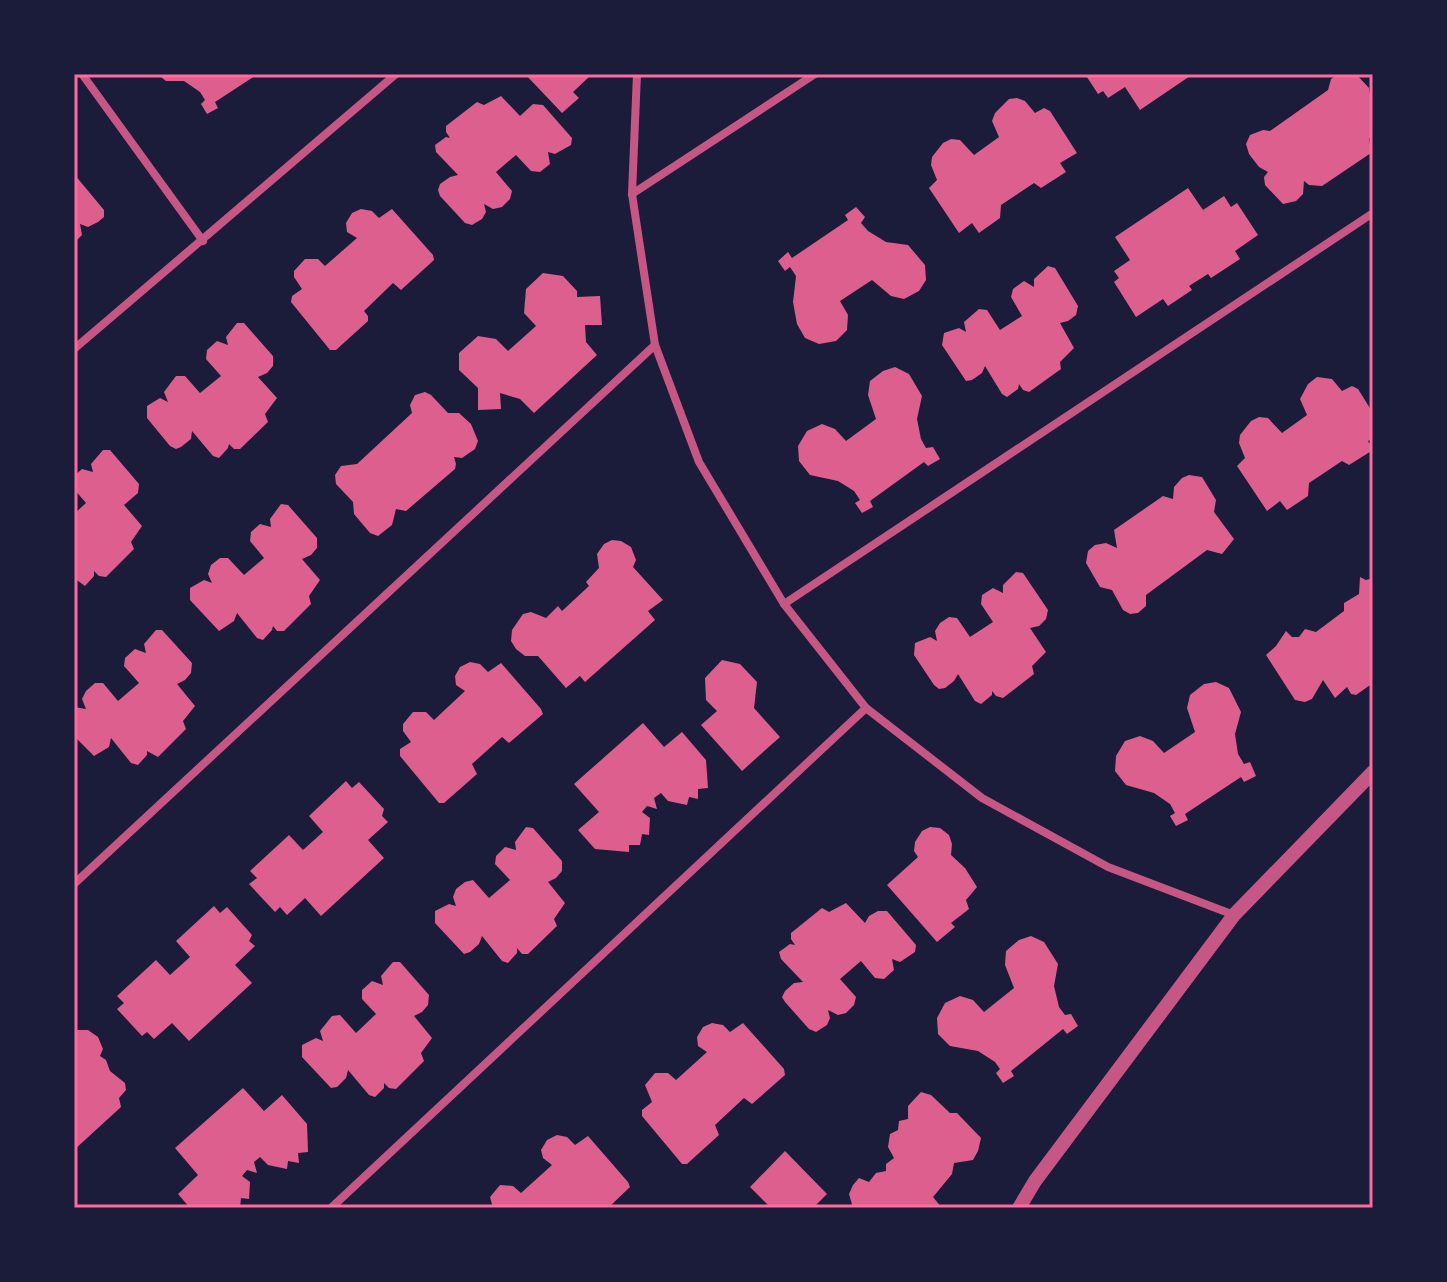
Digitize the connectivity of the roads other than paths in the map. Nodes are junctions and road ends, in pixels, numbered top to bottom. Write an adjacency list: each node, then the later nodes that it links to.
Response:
1 (82, 74): 7 (street)
2 (396, 74): 7 (street)
3 (637, 74): 5 (street)
4 (815, 74): 5 (street)
5 (632, 194): 8 (street)
6 (1373, 213): 10 (street)
7 (203, 241): 9 (street)
8 (655, 345): 10 (street); 13 (street)
9 (74, 349)
10 (784, 604): 11 (street)
11 (866, 708): 14 (street); 15 (street)
12 (1373, 772): 14 (street)
13 (74, 884)
14 (1234, 915): 16 (street)
15 (331, 1208)
16 (1019, 1208)

